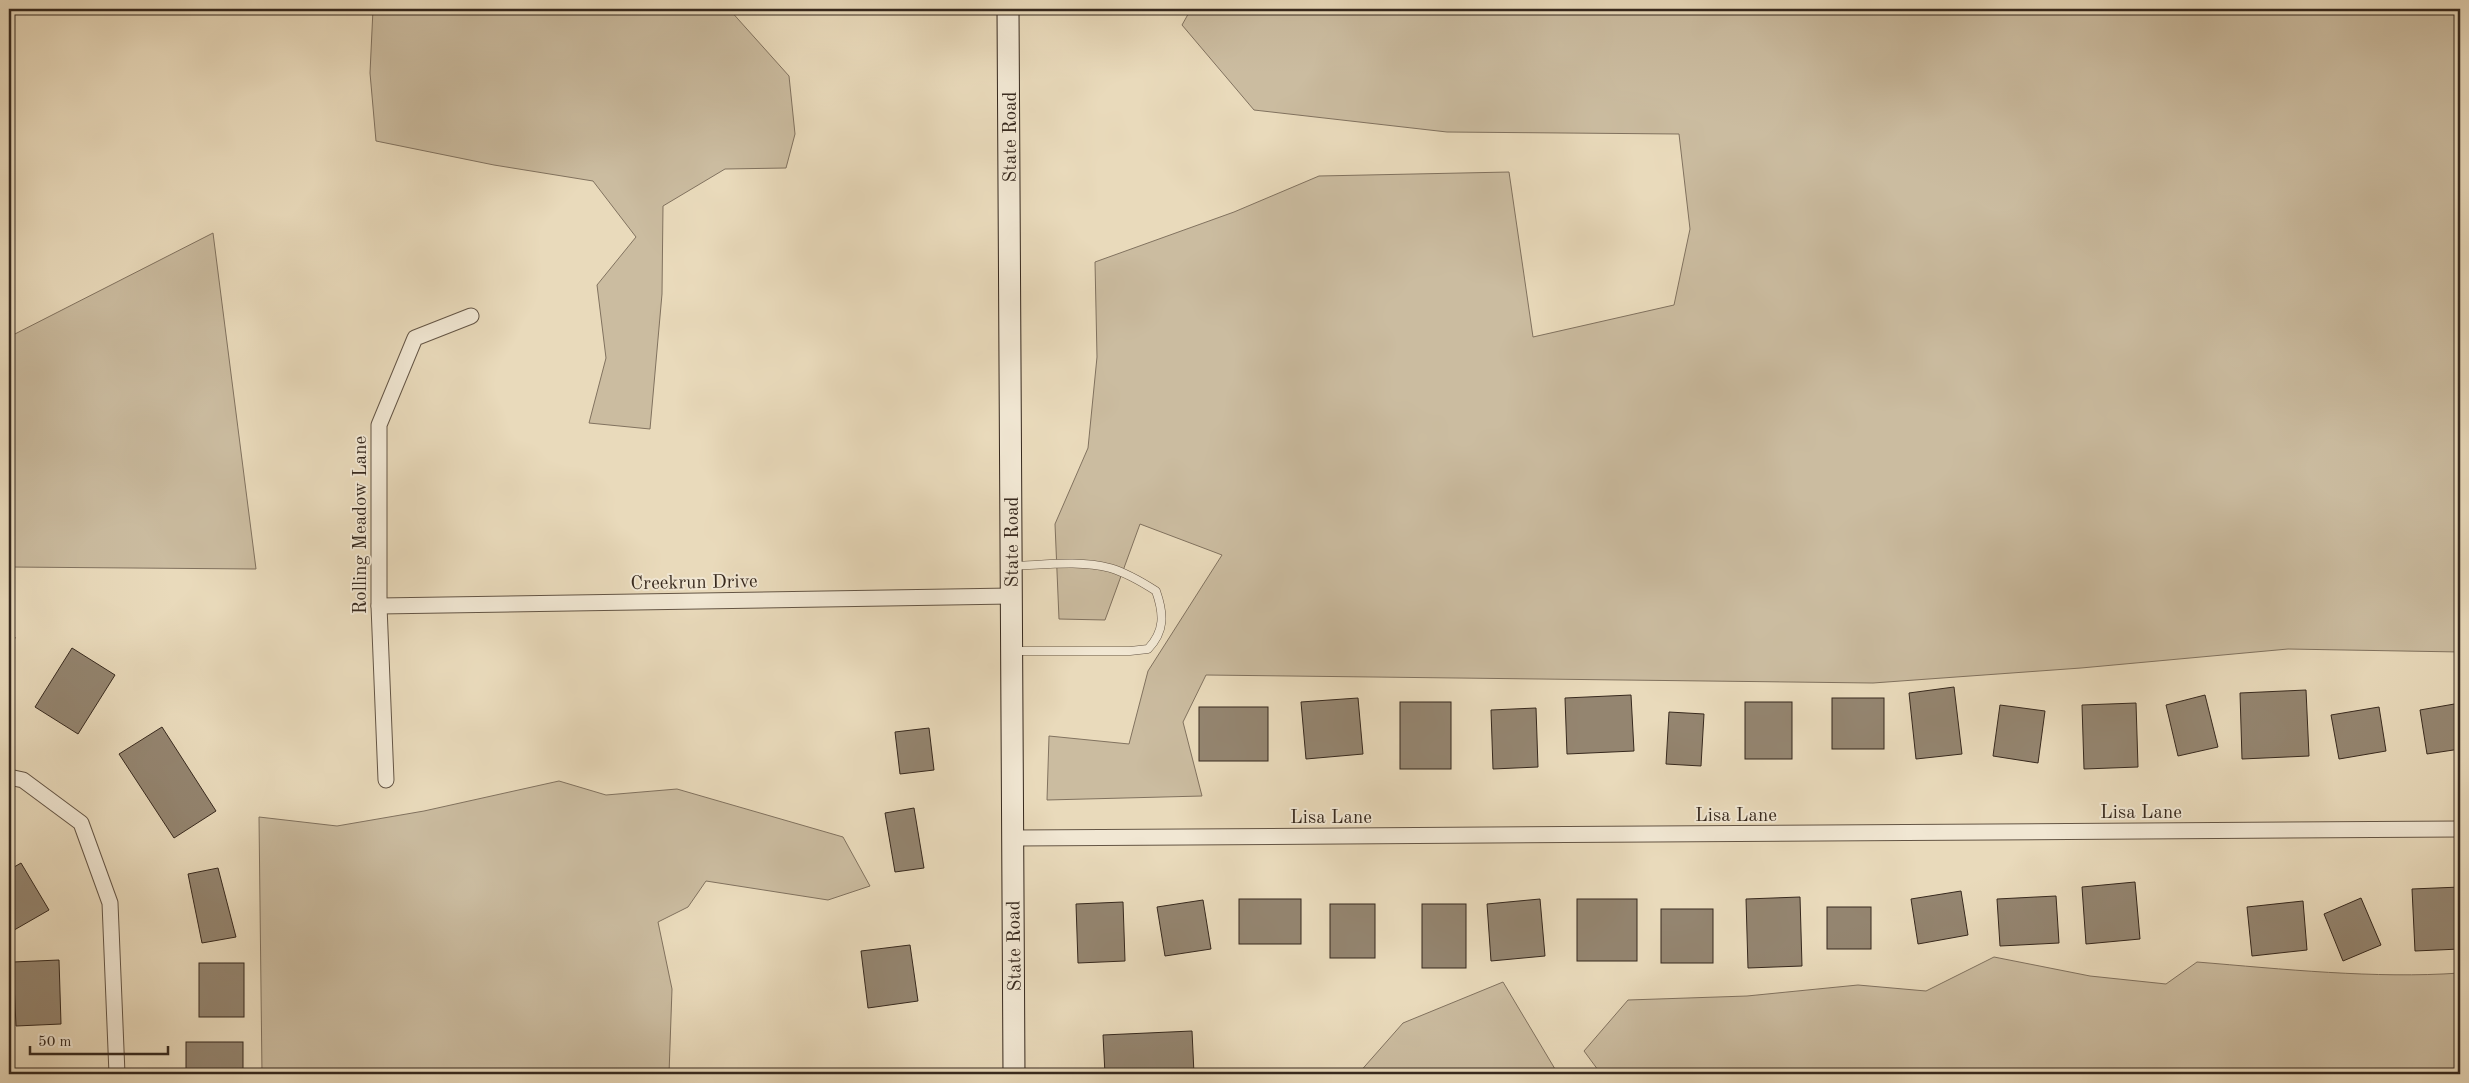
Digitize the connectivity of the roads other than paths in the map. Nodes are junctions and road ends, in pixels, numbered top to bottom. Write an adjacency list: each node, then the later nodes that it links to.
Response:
1 (1008, 9): 3 (main road, State Road)
2 (471, 316): 5 (street, Rolling Meadow Lane)
3 (1011, 566): 4 (main road, State Road); 6 (lane)
4 (1010, 596): 5 (street, Creekrun Drive); 6 (main road, State Road)
5 (379, 606): 8 (street, Rolling Meadow Lane)
6 (1011, 651): 10 (main road, State Road)
7 (16, 778): 11 (street)
8 (386, 780)
9 (2460, 830): 10 (street, Lisa Lane)
10 (1011, 838): 12 (main road, State Road)
11 (117, 1074)
12 (1014, 1074)

